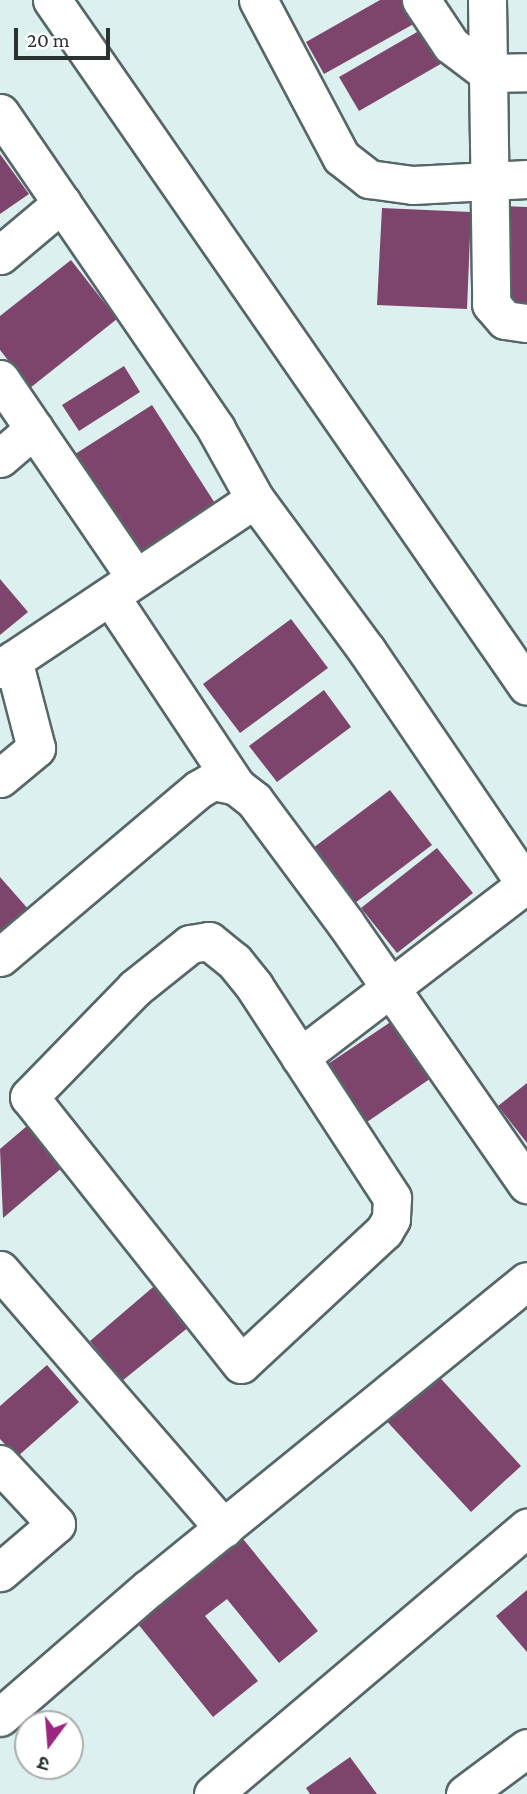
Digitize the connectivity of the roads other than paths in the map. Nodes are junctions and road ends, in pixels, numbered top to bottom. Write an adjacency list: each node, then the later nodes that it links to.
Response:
1 (52, 0): 19 (street)
2 (258, 0): 8 (street)
3 (421, 0): 6 (street)
4 (487, 0): 6 (street)
5 (527, 72): 6 (street)
6 (488, 73): 8 (street)
7 (0, 113): 10 (street)
8 (488, 179): 9 (street); 12 (street)
9 (527, 179)
10 (62, 203): 11 (street); 16 (street)
11 (0, 255)
12 (527, 323)
13 (0, 379): 14 (street)
14 (34, 429): 15 (street); 17 (street)
15 (0, 458)
16 (255, 499): 17 (street); 22 (street)
17 (123, 587): 18 (street); 21 (street)
18 (7, 664): 20 (street)
19 (527, 686)
20 (0, 778)
21 (236, 786): 23 (street); 24 (street)
22 (526, 885): 24 (street)
23 (0, 957)
24 (390, 988): 25 (street); 26 (street)
25 (300, 1057): 25 (street)
26 (527, 1184)
27 (0, 1270): 31 (street)
28 (527, 1281): 31 (street)
29 (0, 1464): 32 (street)
30 (527, 1528): 35 (street)
31 (224, 1529): 33 (street)
32 (0, 1572)
33 (0, 1717)
34 (527, 1750): 36 (street)
35 (214, 1794)
36 (465, 1794)

